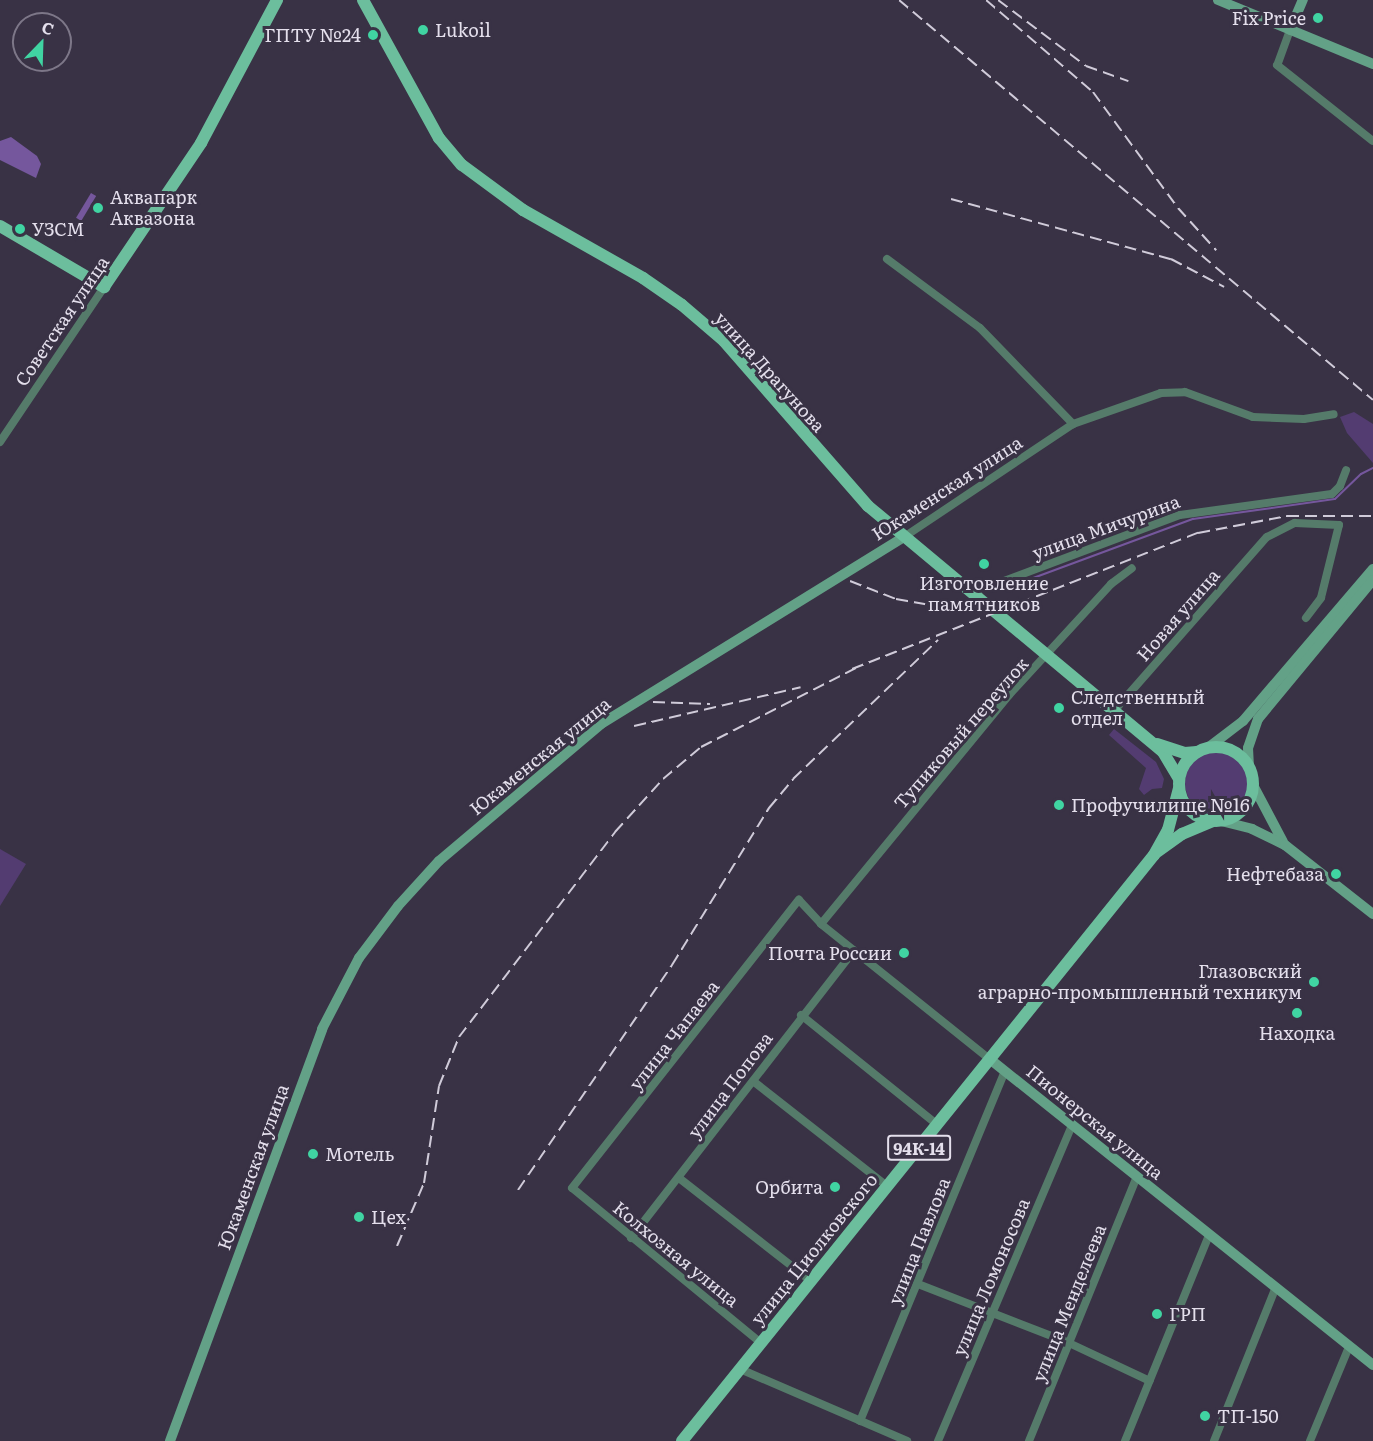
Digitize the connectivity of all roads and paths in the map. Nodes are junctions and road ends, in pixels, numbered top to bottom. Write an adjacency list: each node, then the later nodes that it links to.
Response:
1 (277, 0): 12 (main road, Советская улица)
2 (363, 0): 17 (main road, улица Драгунова)
3 (1218, 0): 6 (street)
4 (1236, 0): 6 (street)
5 (1303, 0): 6 (street)
6 (1291, 27): 7 (street); 8 (street); 9 (street)
7 (1373, 57)
8 (1373, 64)
9 (1373, 141)
10 (0, 226): 12 (main road)
11 (887, 259): 14 (street)
12 (104, 287): 15 (street, Советская улица)
13 (1334, 414): 14 (street, Юкаменская улица)
14 (1073, 424): 17 (street, Юкаменская улица)
15 (0, 442)
16 (1346, 470): 21 (street, улица Мичурина)
17 (904, 537): 21 (main road, улица Драгунова); 61 (street, Юкаменская улица)
18 (1132, 568): 23 (street, Тупиковый переулок)
19 (1373, 568): 26 (street)
20 (1373, 580): 28 (street)
21 (972, 593): 23 (main road, улица Драгунова)
22 (1306, 618): 24 (street, Новая улица)
23 (1047, 657): 24 (main road, улица Драгунова); 36 (street, Тупиковый переулок)
24 (1113, 712): 25 (main road, улица Драгунова)
25 (1145, 738): 27 (main road, улица Драгунова); 29 (main road, улица Драгунова)
26 (1209, 747): 27 (main road); 28 (main road)
27 (1197, 752): 29 (main road)
28 (1249, 767): 30 (main road)
29 (1179, 784): 31 (main road); 33 (main road, улица Циолковского)
30 (1253, 785): 31 (main road); 32 (street)
31 (1217, 821): 32 (street); 33 (main road, улица Циолковского)
32 (1285, 845): 35 (street)
33 (1154, 855): 39 (main road, улица Циолковского / 94К-14)
34 (799, 900): 36 (street, Пионерская улица); 47 (street, улица Чапаева)
35 (1373, 914)
36 (821, 924): 37 (street, Пионерская улица)
37 (854, 950): 38 (street, улица Попова); 39 (street, Пионерская улица)
38 (801, 1015): 41 (street, улица Попова); 42 (street)
39 (991, 1060): 40 (street, Пионерская улица); 42 (main road, улица Циолковского / 94К-14)
40 (1005, 1071): 43 (street, Пионерская улица); 51 (street, улица Павлова)
41 (753, 1081): 45 (street, улица Попова); 46 (street)
42 (938, 1125): 46 (main road, улица Циолковского / 94К-14)
43 (1071, 1125): 44 (street, Пионерская улица); 53 (street, улица Ломоносова)
44 (1137, 1177): 48 (street, Пионерская улица); 55 (street, улица Менделеева)
45 (679, 1178): 49 (street, улица Попова); 50 (street)
46 (887, 1186): 50 (main road, улица Циолковского / 94К-14)
47 (572, 1188): 49 (street, Колхозная улица)
48 (1209, 1235): 52 (street, Пионерская улица); 59 (street)
49 (630, 1238): 54 (street, Колхозная улица)
50 (811, 1281): 54 (main road, улица Циолковского / 94К-14)
51 (918, 1284): 53 (street); 60 (street, улица Павлова)
52 (1276, 1287): 56 (street, Пионерская улица); 67 (street)
53 (992, 1313): 55 (street); 64 (street, улица Ломоносова)
54 (761, 1343): 58 (main road, улица Циолковского / 94К-14)
55 (1069, 1343): 59 (street); 65 (street, улица Менделеева)
56 (1349, 1347): 57 (street, Пионерская улица); 68 (street)
57 (1373, 1365)
58 (740, 1369): 60 (street); 62 (main road, улица Циолковского / 94К-14)
59 (1150, 1381): 66 (street)
60 (860, 1421): 63 (street)
61 (170, 1441)
62 (682, 1441)
63 (907, 1441)
64 (938, 1441)
65 (1029, 1441)
66 (1125, 1441)
67 (1214, 1441)
68 (1310, 1441)

